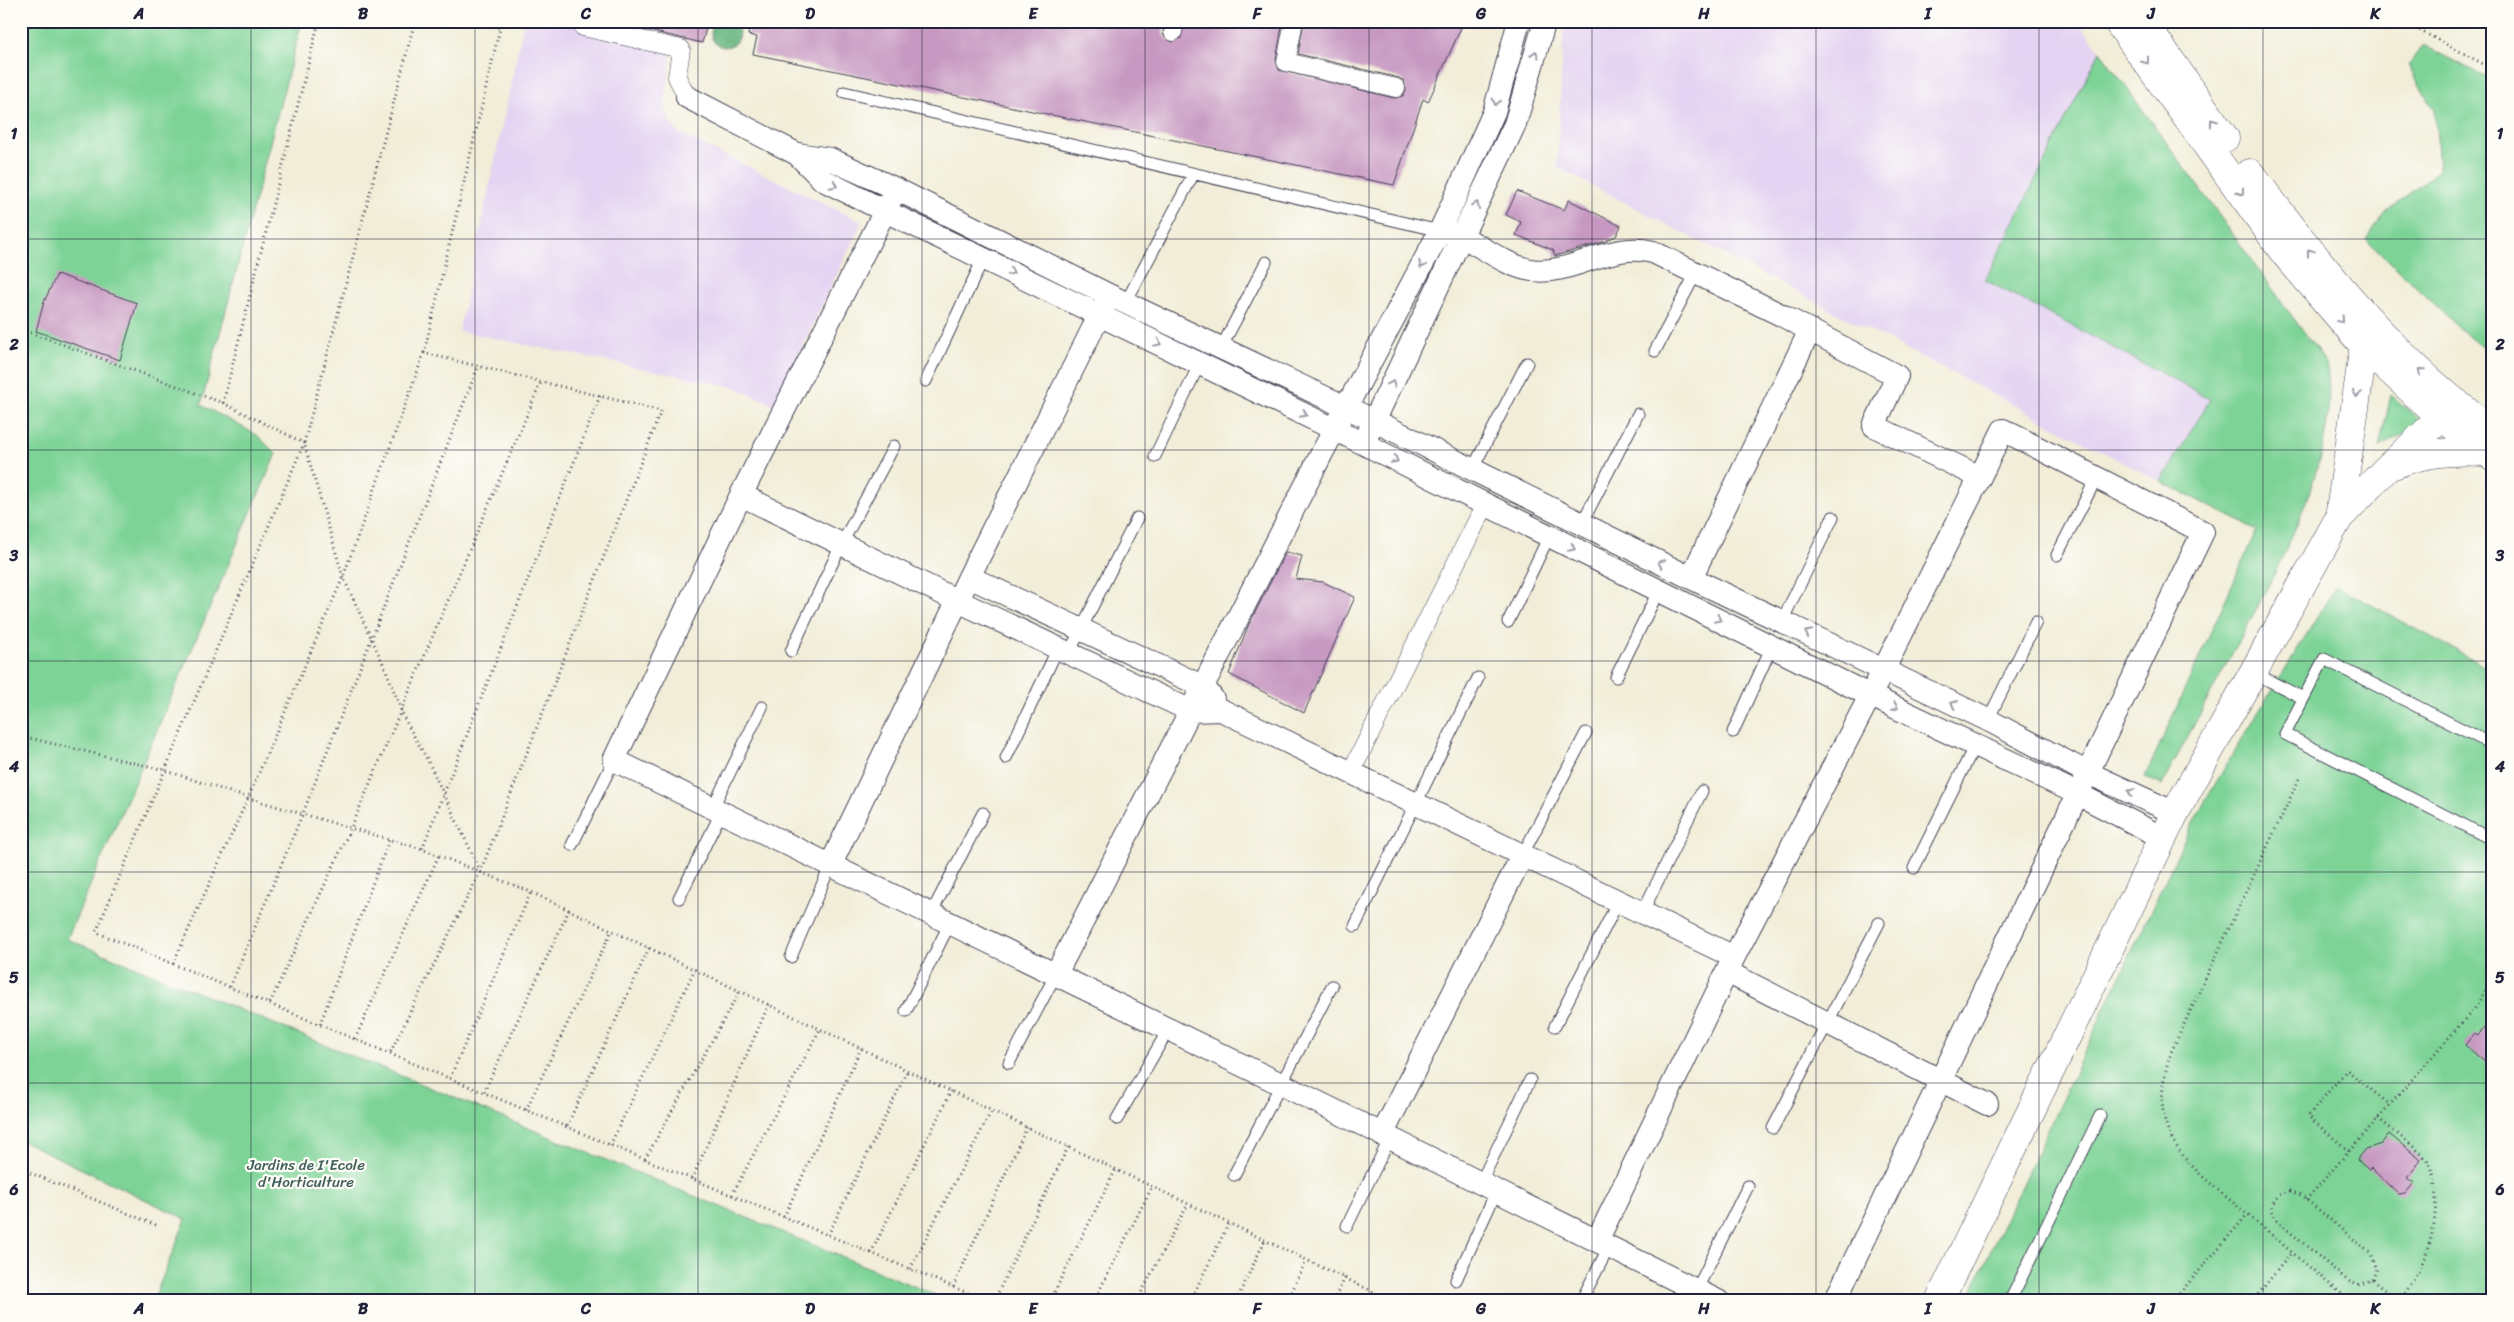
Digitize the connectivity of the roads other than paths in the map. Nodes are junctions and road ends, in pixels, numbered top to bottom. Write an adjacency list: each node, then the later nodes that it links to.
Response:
1 (584, 21): 9 (street)
2 (1294, 21): 7 (street)
3 (1519, 21): 14 (street, one-way to 14)
4 (1545, 21): 15 (street, one-way to 4)
5 (2117, 21): 21 (main road, one-way to 21)
6 (2143, 21): 21 (main road, one-way to 6)
7 (1396, 88)
8 (844, 92): 11 (lane)
9 (687, 97): 10 (street)
10 (797, 154): 12 (street); 13 (street, one-way to 13)
11 (1193, 175): 14 (lane); 19 (lane)
12 (896, 189): 13 (street); 19 (street)
13 (885, 211): 16 (street); 41 (street)
14 (1440, 231): 15 (street); 27 (street, one-way to 27)
15 (1461, 237): 18 (street); 30 (street, one-way to 15)
16 (983, 259): 19 (street, one-way to 19); 26 (lane)
17 (1266, 262): 22 (lane)
18 (1696, 273): 20 (street); 23 (lane)
19 (1112, 304): 22 (street); 25 (street, one-way to 25); 50 (street)
20 (1810, 330): 38 (street); 51 (street)
21 (2365, 333): 28 (main road); 45 (main road, one-way to 45)
22 (1221, 348): 27 (street)
23 (1655, 351)
24 (1527, 363): 37 (lane)
25 (1200, 364): 31 (street, one-way to 31); 35 (lane)
26 (926, 381)
27 (1347, 408): 30 (street); 31 (street)
28 (2450, 410): 34 (main road); 36 (main road)
29 (1638, 414): 46 (lane)
30 (1375, 421): 32 (street); 37 (street)
31 (1336, 430): 32 (street); 65 (street)
32 (1363, 443): 42 (street, one-way to 42)
33 (894, 446): 48 (lane)
34 (2490, 447): 36 (main road)
35 (1155, 456)
36 (2386, 469): 45 (main road)
37 (1472, 470): 40 (street)
38 (1980, 477): 39 (street); 61 (street)
39 (2097, 477): 49 (lane); 79 (street)
40 (1495, 481): 42 (street); 46 (street)
41 (741, 495): 48 (street); 77 (street)
42 (1485, 505): 47 (street); 78 (street)
43 (1137, 518): 57 (lane)
44 (1833, 518): 54 (lane)
45 (2339, 518): 62 (main road)
46 (1582, 523): 51 (street, one-way to 46)
47 (1549, 536): 52 (street, one-way to 52); 55 (lane)
48 (842, 545): 53 (street); 59 (lane)
49 (2057, 555)
50 (969, 577): 53 (street); 57 (street)
51 (1691, 578): 54 (street)
52 (1659, 590): 58 (street, one-way to 58); 63 (lane)
53 (958, 601): 60 (street); 90 (street)
54 (1782, 621): 61 (street, one-way to 54)
55 (1508, 622)
56 (2036, 622): 71 (lane)
57 (1082, 628): 60 (lane); 65 (street)
58 (1772, 646): 66 (street); 72 (lane)
59 (791, 651)
60 (1064, 651): 70 (street); 76 (lane)
61 (1883, 671): 66 (street); 71 (street, one-way to 61)
62 (2252, 672): 67 (lane); 85 (main road)
63 (1616, 677)
64 (1478, 678): 82 (lane)
65 (1204, 687): 69 (street); 70 (street)
66 (1869, 695): 74 (street, one-way to 74); 99 (street)
67 (2303, 698): 75 (lane); 87 (lane)
68 (762, 707): 83 (lane)
69 (1221, 710): 70 (street); 78 (street)
70 (1191, 711): 100 (street)
71 (1988, 720): 79 (street)
72 (1733, 732)
73 (1586, 733): 89 (lane)
74 (1975, 745): 81 (street); 91 (lane)
75 (2493, 745)
76 (1006, 758)
77 (614, 760): 83 (street); 88 (lane)
78 (1351, 772): 82 (street)
79 (2086, 772): 81 (street); 85 (street, one-way to 79)
80 (1702, 791): 94 (lane)
81 (2076, 794): 86 (street); 107 (street)
82 (1415, 802): 89 (street); 97 (lane)
83 (718, 809): 90 (street); 92 (lane)
84 (983, 813): 95 (lane)
85 (2175, 813): 86 (main road)
86 (2163, 838): 125 (main road)
87 (2493, 840)
88 (572, 845)
89 (1523, 854): 93 (street); 114 (street)
90 (831, 864): 95 (street); 98 (lane)
91 (1914, 868)
92 (679, 898)
93 (1619, 900): 94 (street); 104 (lane)
94 (1643, 911): 99 (street)
95 (940, 918): 100 (street); 102 (lane)
96 (1879, 923): 103 (lane)
97 (1355, 926)
98 (791, 957)
99 (1730, 964): 103 (street); 119 (street)
100 (1055, 976): 105 (street); 106 (lane)
101 (1332, 986): 109 (lane)
102 (906, 1011)
103 (1827, 1022): 107 (street); 113 (lane)
104 (1555, 1026)
105 (1168, 1030): 109 (street); 112 (lane)
106 (1009, 1063)
107 (1940, 1079): 110 (street); 124 (street)
108 (1530, 1080): 117 (lane)
109 (1281, 1084): 114 (street); 115 (lane)
110 (1987, 1104)
111 (2100, 1116): 126 (lane)
112 (1117, 1119)
113 (1773, 1128)
114 (1386, 1138): 117 (street); 118 (lane)
115 (1234, 1174)
116 (1748, 1186): 121 (lane)
117 (1488, 1188): 119 (street); 120 (lane)
118 (1347, 1226)
119 (1603, 1244): 121 (street); 122 (lane)
120 (1456, 1280)
121 (1696, 1291): 123 (street)
122 (1582, 1301)
123 (1718, 1301)
124 (1835, 1301)
125 (1939, 1301)
126 (2010, 1301)

